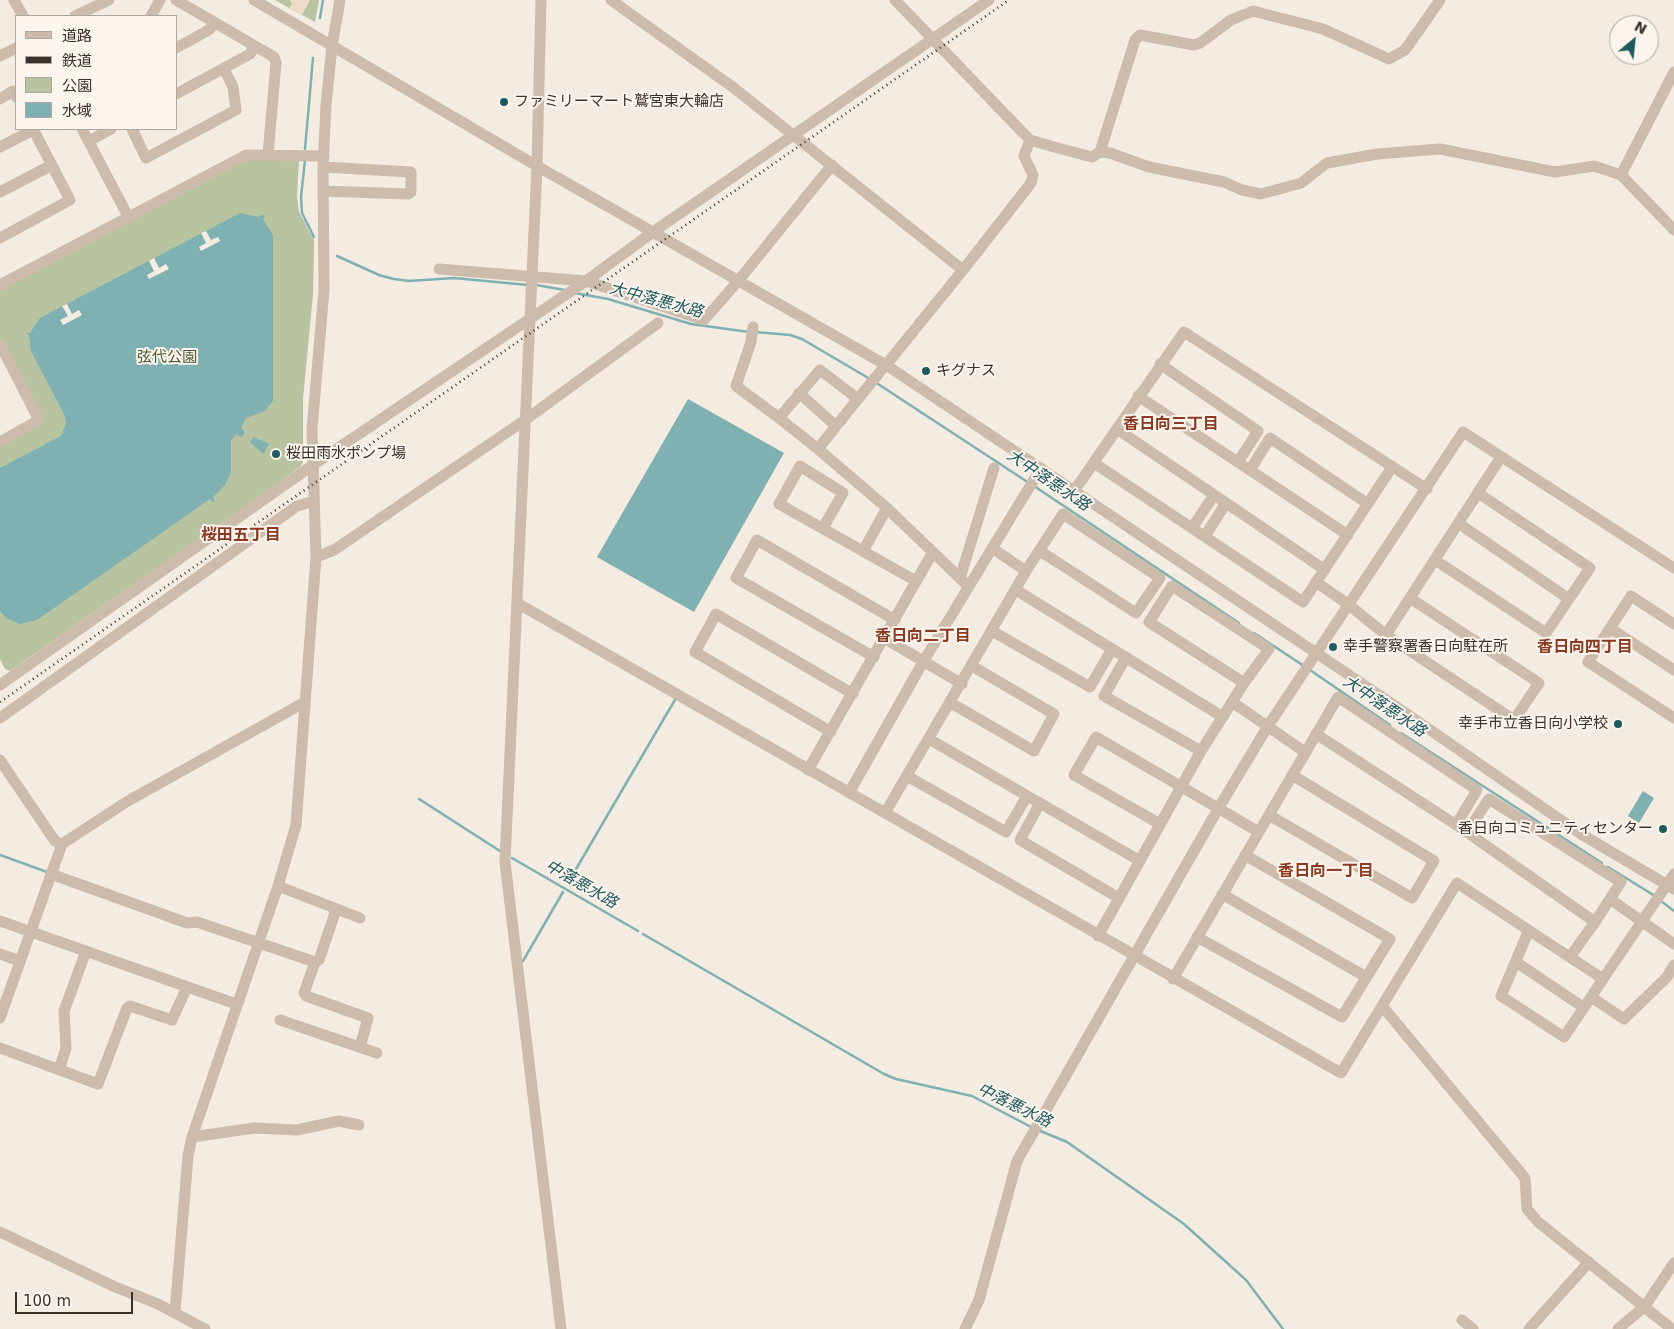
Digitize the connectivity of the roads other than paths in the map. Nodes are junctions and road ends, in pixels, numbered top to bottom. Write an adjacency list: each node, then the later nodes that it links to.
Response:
1 (109, 0): 13 (street)
2 (160, 0): 14 (street)
3 (176, 0): 15 (street)
4 (254, 0): 18 (street)
5 (340, 0): 18 (street)
6 (541, 0): 41 (street)
7 (611, 0): 32 (street)
8 (894, 0): 16 (street)
9 (989, 0): 16 (street)
10 (1440, 0): 36 (street)
11 (19, 1): 12 (street)
12 (23, 15)
13 (77, 15)
14 (152, 15)
15 (214, 23): 17 (street); 19 (street)
16 (931, 39): 32 (street); 34 (street)
17 (255, 46): 22 (street); 37 (street)
18 (332, 46): 38 (street); 41 (street)
19 (178, 47)
20 (15, 48): 21 (street)
21 (0, 56)
22 (224, 69): 24 (street); 31 (street)
23 (1674, 72): 42 (street)
24 (178, 93)
25 (15, 95): 26 (street)
26 (0, 99)
27 (32, 130): 35 (street)
28 (35, 130): 39 (street)
29 (83, 130): 33 (street)
30 (109, 130): 33 (street)
31 (132, 130)
32 (795, 135): 40 (street); 47 (street)
33 (89, 140): 45 (street)
34 (1030, 140): 36 (street); 50 (street)
35 (0, 147)
36 (1100, 152): 42 (street)
37 (268, 155): 38 (street); 45 (street)
38 (324, 161): 43 (street); 43 (street)
39 (52, 164): 44 (street); 48 (street)
40 (832, 165): 50 (street); 51 (street)
41 (537, 166): 47 (street); 52 (street)
42 (1621, 175): 46 (street)
43 (323, 191): 74 (street)
44 (0, 192)
45 (129, 218): 54 (street)
46 (1674, 230)
47 (653, 232): 51 (street); 53 (street)
48 (0, 238)
49 (439, 269): 52 (street)
50 (963, 270): 61 (street)
51 (739, 280): 53 (street); 61 (street)
52 (531, 282): 53 (street); 55 (street)
53 (583, 282): 55 (street)
54 (0, 285)
55 (529, 317): 66 (street); 74 (street)
56 (658, 323): 66 (street)
57 (753, 332): 65 (street)
58 (0, 344): 59 (street)
59 (4, 360): 69 (street)
60 (1160, 364): 63 (street); 72 (street); 75 (street)
61 (882, 369): 64 (street); 77 (street)
62 (799, 394): 64 (street); 65 (street); 67 (street)
63 (1138, 396): 68 (street); 72 (street)
64 (858, 399): 67 (street)
65 (779, 418): 70 (street)
66 (525, 420): 96 (street); 107 (street)
67 (836, 426): 70 (street)
68 (1117, 429): 73 (street); 82 (street)
69 (0, 442)
70 (818, 449): 86 (street)
71 (1501, 457): 79 (street); 81 (street); 98 (street)
72 (1238, 462): 78 (street)
73 (1094, 463): 80 (street); 89 (street)
74 (313, 465): 83 (street); 123 (street)
75 (1392, 467): 79 (street); 85 (street)
76 (994, 468): 102 (street)
77 (1041, 468): 80 (street); 92 (street)
78 (1250, 470): 85 (street); 90 (street)
79 (1427, 489): 108 (street)
80 (1074, 491): 119 (street)
81 (1478, 493): 87 (street); 106 (street)
82 (1214, 495): 84 (street); 89 (street)
83 (314, 501): 96 (street); 131 (street)
84 (1226, 503): 91 (street); 99 (street)
85 (1368, 504): 90 (street)
86 (887, 508): 93 (street); 95 (street)
87 (1458, 523): 97 (street); 106 (street)
88 (823, 528): 88 (street); 93 (street)
89 (1192, 528): 91 (street)
90 (1348, 535): 99 (street)
91 (1205, 536): 103 (street)
92 (992, 548): 100 (street); 102 (street)
93 (863, 551): 101 (street)
94 (1040, 551): 94 (street); 100 (street)
95 (932, 552): 101 (street); 102 (street)
96 (316, 557): 127 (street)
97 (1435, 560): 105 (street); 106 (street)
98 (1674, 568)
99 (1324, 570): 103 (street)
100 (1026, 571): 104 (street)
101 (916, 581): 109 (street)
102 (964, 582): 118 (street)
103 (1316, 582): 108 (street)
104 (1016, 590): 112 (street); 115 (street)
105 (1410, 598): 113 (street); 113 (street)
106 (1569, 599)
107 (517, 603): 140 (street); 206 (street)
108 (1349, 605): 113 (street); 119 (street)
109 (895, 620): 114 (street); 116 (street)
110 (1674, 624): 111 (street)
111 (1610, 628): 122 (street); 132 (street)
112 (992, 631): 115 (street); 120 (street)
113 (1386, 635)
114 (884, 638): 116 (street); 118 (street)
115 (1112, 649): 117 (street)
116 (874, 657): 126 (street)
117 (1126, 657): 130 (street); 137 (street)
118 (923, 662): 125 (street); 144 (street)
119 (1309, 662): 133 (street); 160 (street)
120 (972, 666): 125 (street); 129 (street)
121 (0, 670): 123 (street)
122 (1674, 670)
123 (3, 682)
124 (1244, 683): 124 (street); 128 (street)
125 (962, 684): 129 (street)
126 (852, 694): 134 (street); 134 (street)
127 (305, 702): 154 (street); 159 (street)
128 (1232, 702): 130 (street); 133 (street)
129 (951, 703): 136 (street)
130 (1223, 717): 137 (street)
131 (0, 718)
132 (1674, 718)
133 (1268, 726): 138 (street); 147 (street)
134 (831, 732): 140 (street)
135 (1316, 734): 138 (street); 151 (street); 151 (street)
136 (929, 740): 142 (street); 145 (street)
137 (1201, 751): 143 (street)
138 (1305, 752): 141 (street)
139 (0, 760): 154 (street)
140 (808, 770): 144 (street)
141 (1292, 775): 149 (street); 149 (street)
142 (907, 776): 145 (street); 148 (street)
143 (1181, 787): 147 (street); 150 (street); 150 (street)
144 (849, 793): 148 (street)
145 (1028, 796): 146 (street)
146 (1040, 803): 156 (street); 162 (street)
147 (1218, 808): 152 (street); 177 (street)
148 (885, 814): 171 (street)
149 (1268, 815): 152 (street)
150 (1160, 824): 156 (street)
151 (1456, 825): 153 (street)
152 (1258, 832): 155 (street)
153 (1467, 832): 163 (street); 168 (street)
154 (62, 844): 157 (street)
155 (1245, 855): 161 (street); 183 (street)
156 (1140, 860): 162 (street)
157 (51, 874): 170 (street); 173 (street)
158 (1674, 874): 160 (street)
159 (278, 886): 164 (street); 173 (street)
160 (1664, 893): 167 (street)
161 (1222, 894): 172 (street); 183 (street)
162 (1119, 898): 171 (street)
163 (1610, 899): 167 (street); 168 (street)
164 (336, 910): 165 (street); 180 (street)
165 (360, 918)
166 (0, 921): 170 (street)
167 (1642, 921): 174 (street); 185 (street)
168 (1595, 922): 178 (street)
169 (1529, 930): 178 (street); 181 (street); 189 (street)
170 (31, 932): 175 (street); 179 (street)
171 (1098, 936): 177 (street)
172 (1198, 937): 183 (street); 184 (street)
173 (258, 942): 180 (street); 188 (street)
174 (1674, 944)
175 (86, 951): 186 (street); 196 (street)
176 (0, 954): 179 (street)
177 (1133, 956): 184 (street); 207 (street)
178 (1570, 957): 185 (street)
179 (20, 961): 191 (street)
180 (315, 962): 193 (street)
181 (1516, 962): 190 (street); 190 (street)
182 (1674, 965): 187 (street)
183 (1366, 977)
184 (1173, 979): 189 (street)
185 (1602, 979): 187 (street)
186 (187, 988): 188 (street); 196 (street)
187 (1591, 997): 190 (street)
188 (236, 1004): 198 (street)
189 (1383, 1007): 200 (street)
190 (1583, 1007)
191 (0, 1018)
192 (280, 1020): 193 (street)
193 (360, 1047): 195 (street)
194 (0, 1048): 196 (street)
195 (377, 1054)
196 (59, 1070)
197 (359, 1125): 198 (street)
198 (192, 1136): 203 (street)
199 (0, 1232): 203 (street)
200 (1589, 1262): 202 (street); 209 (street)
201 (1674, 1263): 202 (street)
202 (1644, 1306): 210 (street); 211 (street)
203 (175, 1312): 205 (street)
204 (1462, 1320): 208 (street)
205 (205, 1329)
206 (561, 1329)
207 (965, 1329)
208 (1473, 1329)
209 (1529, 1329)
210 (1618, 1329)
211 (1672, 1329)

